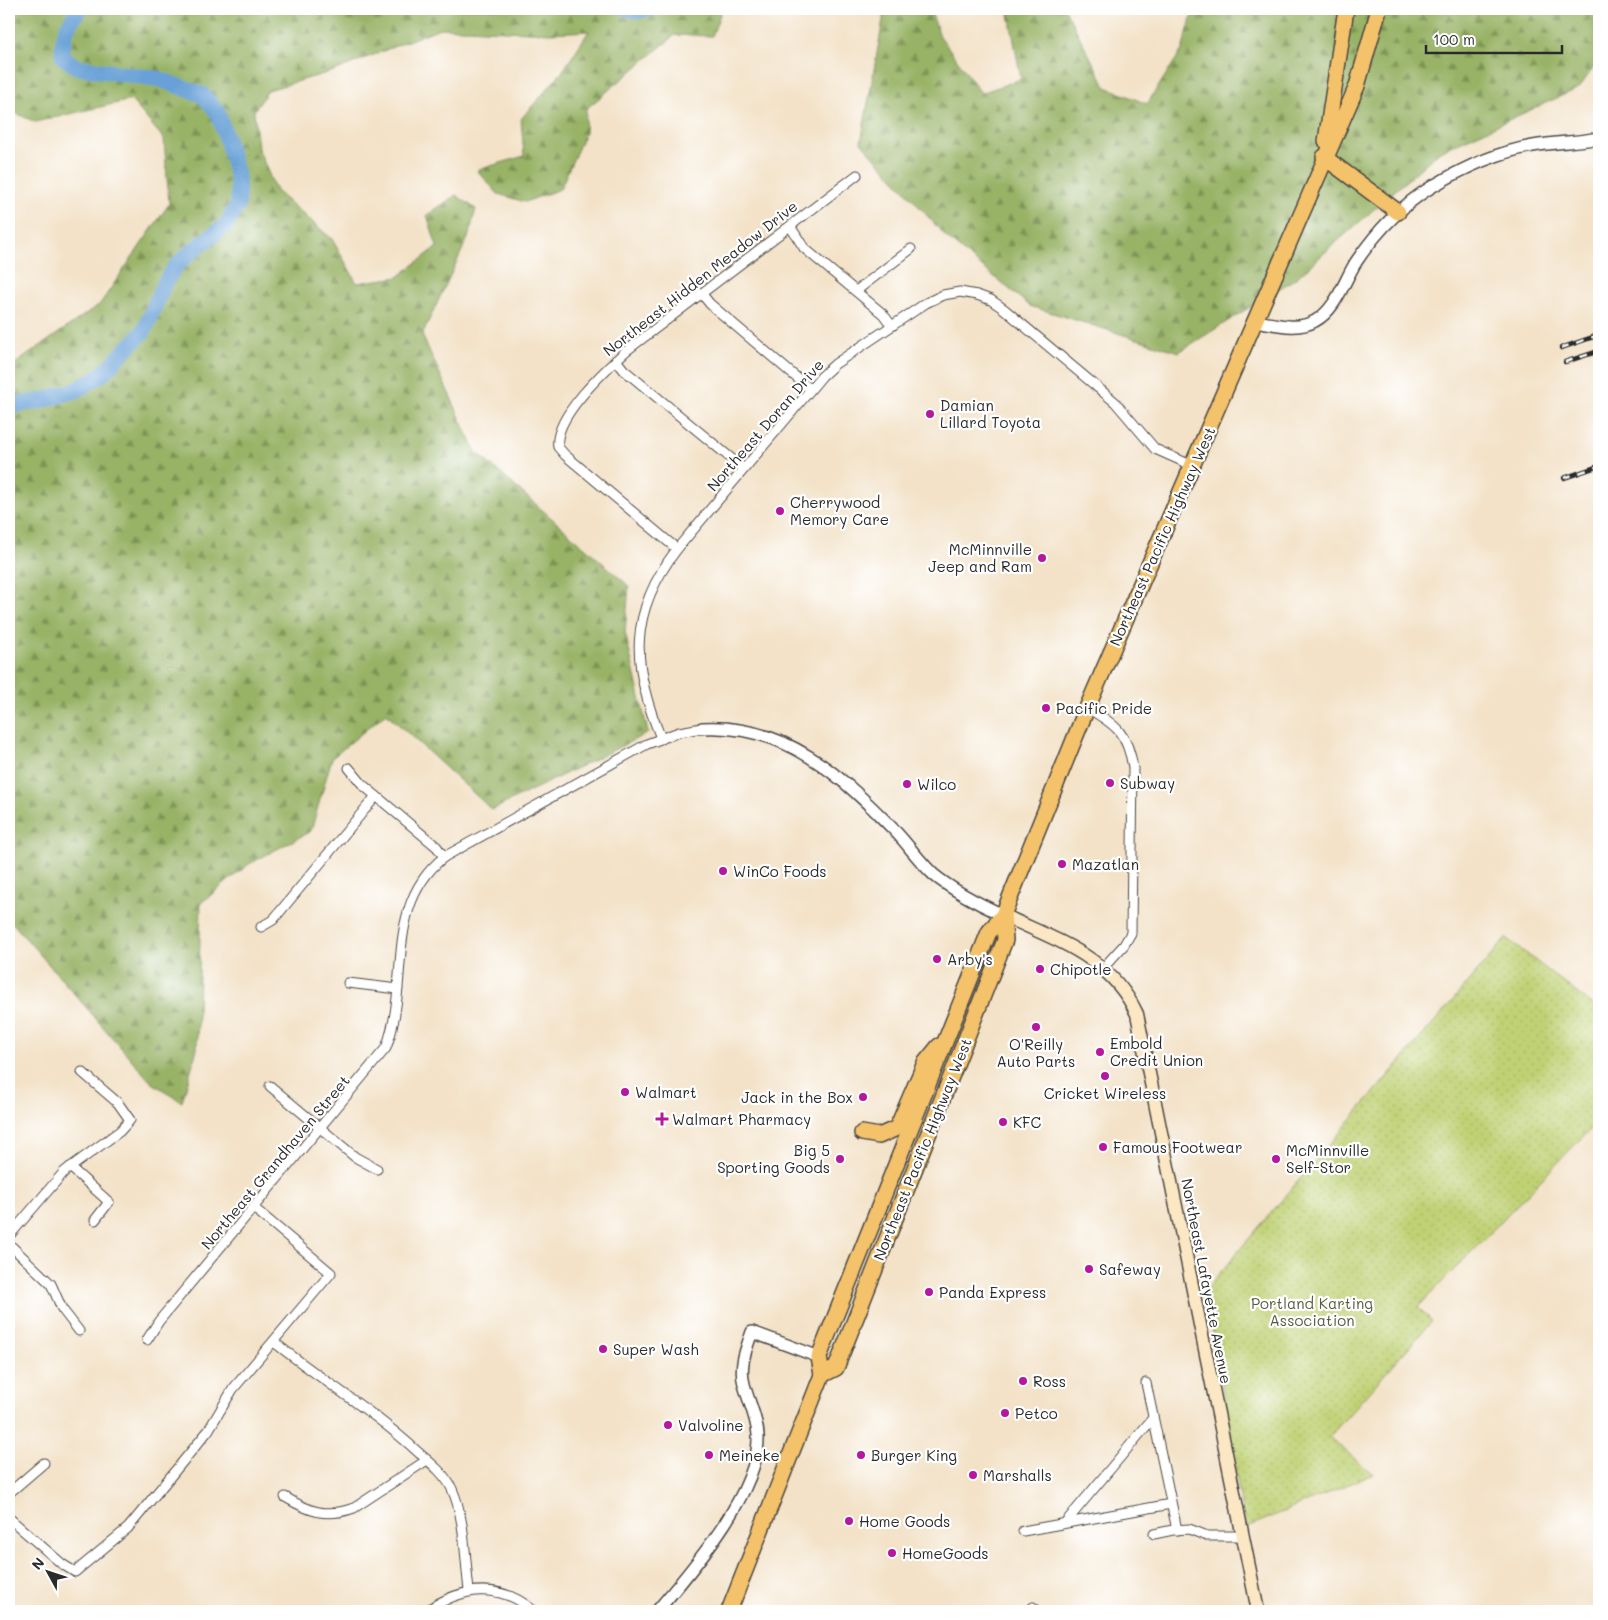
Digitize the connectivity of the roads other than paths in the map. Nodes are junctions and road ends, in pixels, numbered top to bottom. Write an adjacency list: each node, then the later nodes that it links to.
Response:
1 (1346, 9): 4 (highway)
2 (1379, 9): 4 (highway)
3 (1599, 138): 6 (street)
4 (1324, 157): 6 (highway); 11 (highway, Northeast Pacific Highway West)
5 (857, 174): 7 (street, Northeast Hidden Meadow Drive)
6 (1398, 212): 11 (street)
7 (790, 226): 9 (street); 10 (street, Northeast Hidden Meadow Drive)
8 (910, 249): 9 (street)
9 (856, 291): 12 (street)
10 (701, 293): 13 (street, Northeast Hidden Meadow Drive); 14 (street)
11 (1256, 321): 15 (highway, Northeast Pacific Highway West)
12 (892, 326): 14 (street, Northeast Doran Drive); 15 (street, Northeast Doran Drive)
13 (616, 360): 16 (street); 17 (street, Northeast Hidden Meadow Drive)
14 (810, 389): 16 (street, Northeast Doran Drive)
15 (1193, 466): 18 (highway, Northeast Pacific Highway West)
16 (744, 469): 17 (street, Northeast Doran Drive)
17 (677, 549): 20 (street, Northeast Doran Drive)
18 (1087, 708): 24 (highway, Northeast Pacific Highway West); 26 (street)
19 (702, 728): 20 (street, Northeast Grandhaven Street); 24 (street)
20 (660, 738): 23 (street, Northeast Grandhaven Street)
21 (349, 768): 22 (street)
22 (376, 796): 23 (street); 25 (street)
23 (444, 857): 28 (street, Northeast Grandhaven Street)
24 (1003, 915): 26 (main road, Northeast Lafayette Avenue); 29 (highway, Northeast Pacific Highway West); 36 (highway, Northeast Pacific Highway West)
25 (261, 927)
26 (1104, 968): 61 (main road, Northeast Lafayette Avenue)
27 (348, 983): 28 (street)
28 (398, 989): 33 (street, Northeast Grandhaven Street)
29 (951, 1028): 30 (highway, Northeast Pacific Highway West); 34 (highway)
30 (943, 1050): 35 (highway, Northeast Pacific Highway West); 36 (highway)
31 (82, 1072): 37 (street)
32 (270, 1086): 33 (street)
33 (321, 1128): 38 (street); 39 (street, Northeast Grandhaven Street)
34 (862, 1133)
35 (894, 1165): 42 (highway); 47 (highway, Northeast Pacific Highway West)
36 (916, 1166): 42 (highway, Northeast Pacific Highway West)
37 (70, 1167): 40 (street); 41 (street)
38 (377, 1169)
39 (254, 1208): 45 (street, Northeast Grandhaven Street); 46 (street)
40 (95, 1220)
41 (9, 1236)
42 (886, 1241): 48 (highway, Northeast Pacific Highway West)
43 (9, 1244): 44 (street)
44 (79, 1331)
45 (148, 1340)
46 (274, 1342): 51 (street); 56 (street)
47 (819, 1357): 48 (highway); 65 (street)
48 (822, 1375): 66 (highway, Northeast Pacific Highway West)
49 (1146, 1383): 50 (street)
50 (1154, 1418): 55 (street); 57 (street)
51 (427, 1460): 54 (street); 62 (street)
52 (44, 1463): 53 (street)
53 (9, 1493)
54 (285, 1497)
55 (1171, 1504): 57 (street); 58 (street)
56 (9, 1518)
57 (1065, 1523): 59 (street)
58 (1177, 1530): 60 (street); 61 (street)
59 (1024, 1531)
60 (1154, 1534)
61 (1242, 1536): 67 (main road, Northeast Lafayette Avenue)
62 (470, 1590): 63 (street); 64 (street)
63 (426, 1611)
64 (534, 1611)
65 (657, 1611)
66 (729, 1611)
67 (1258, 1611)

